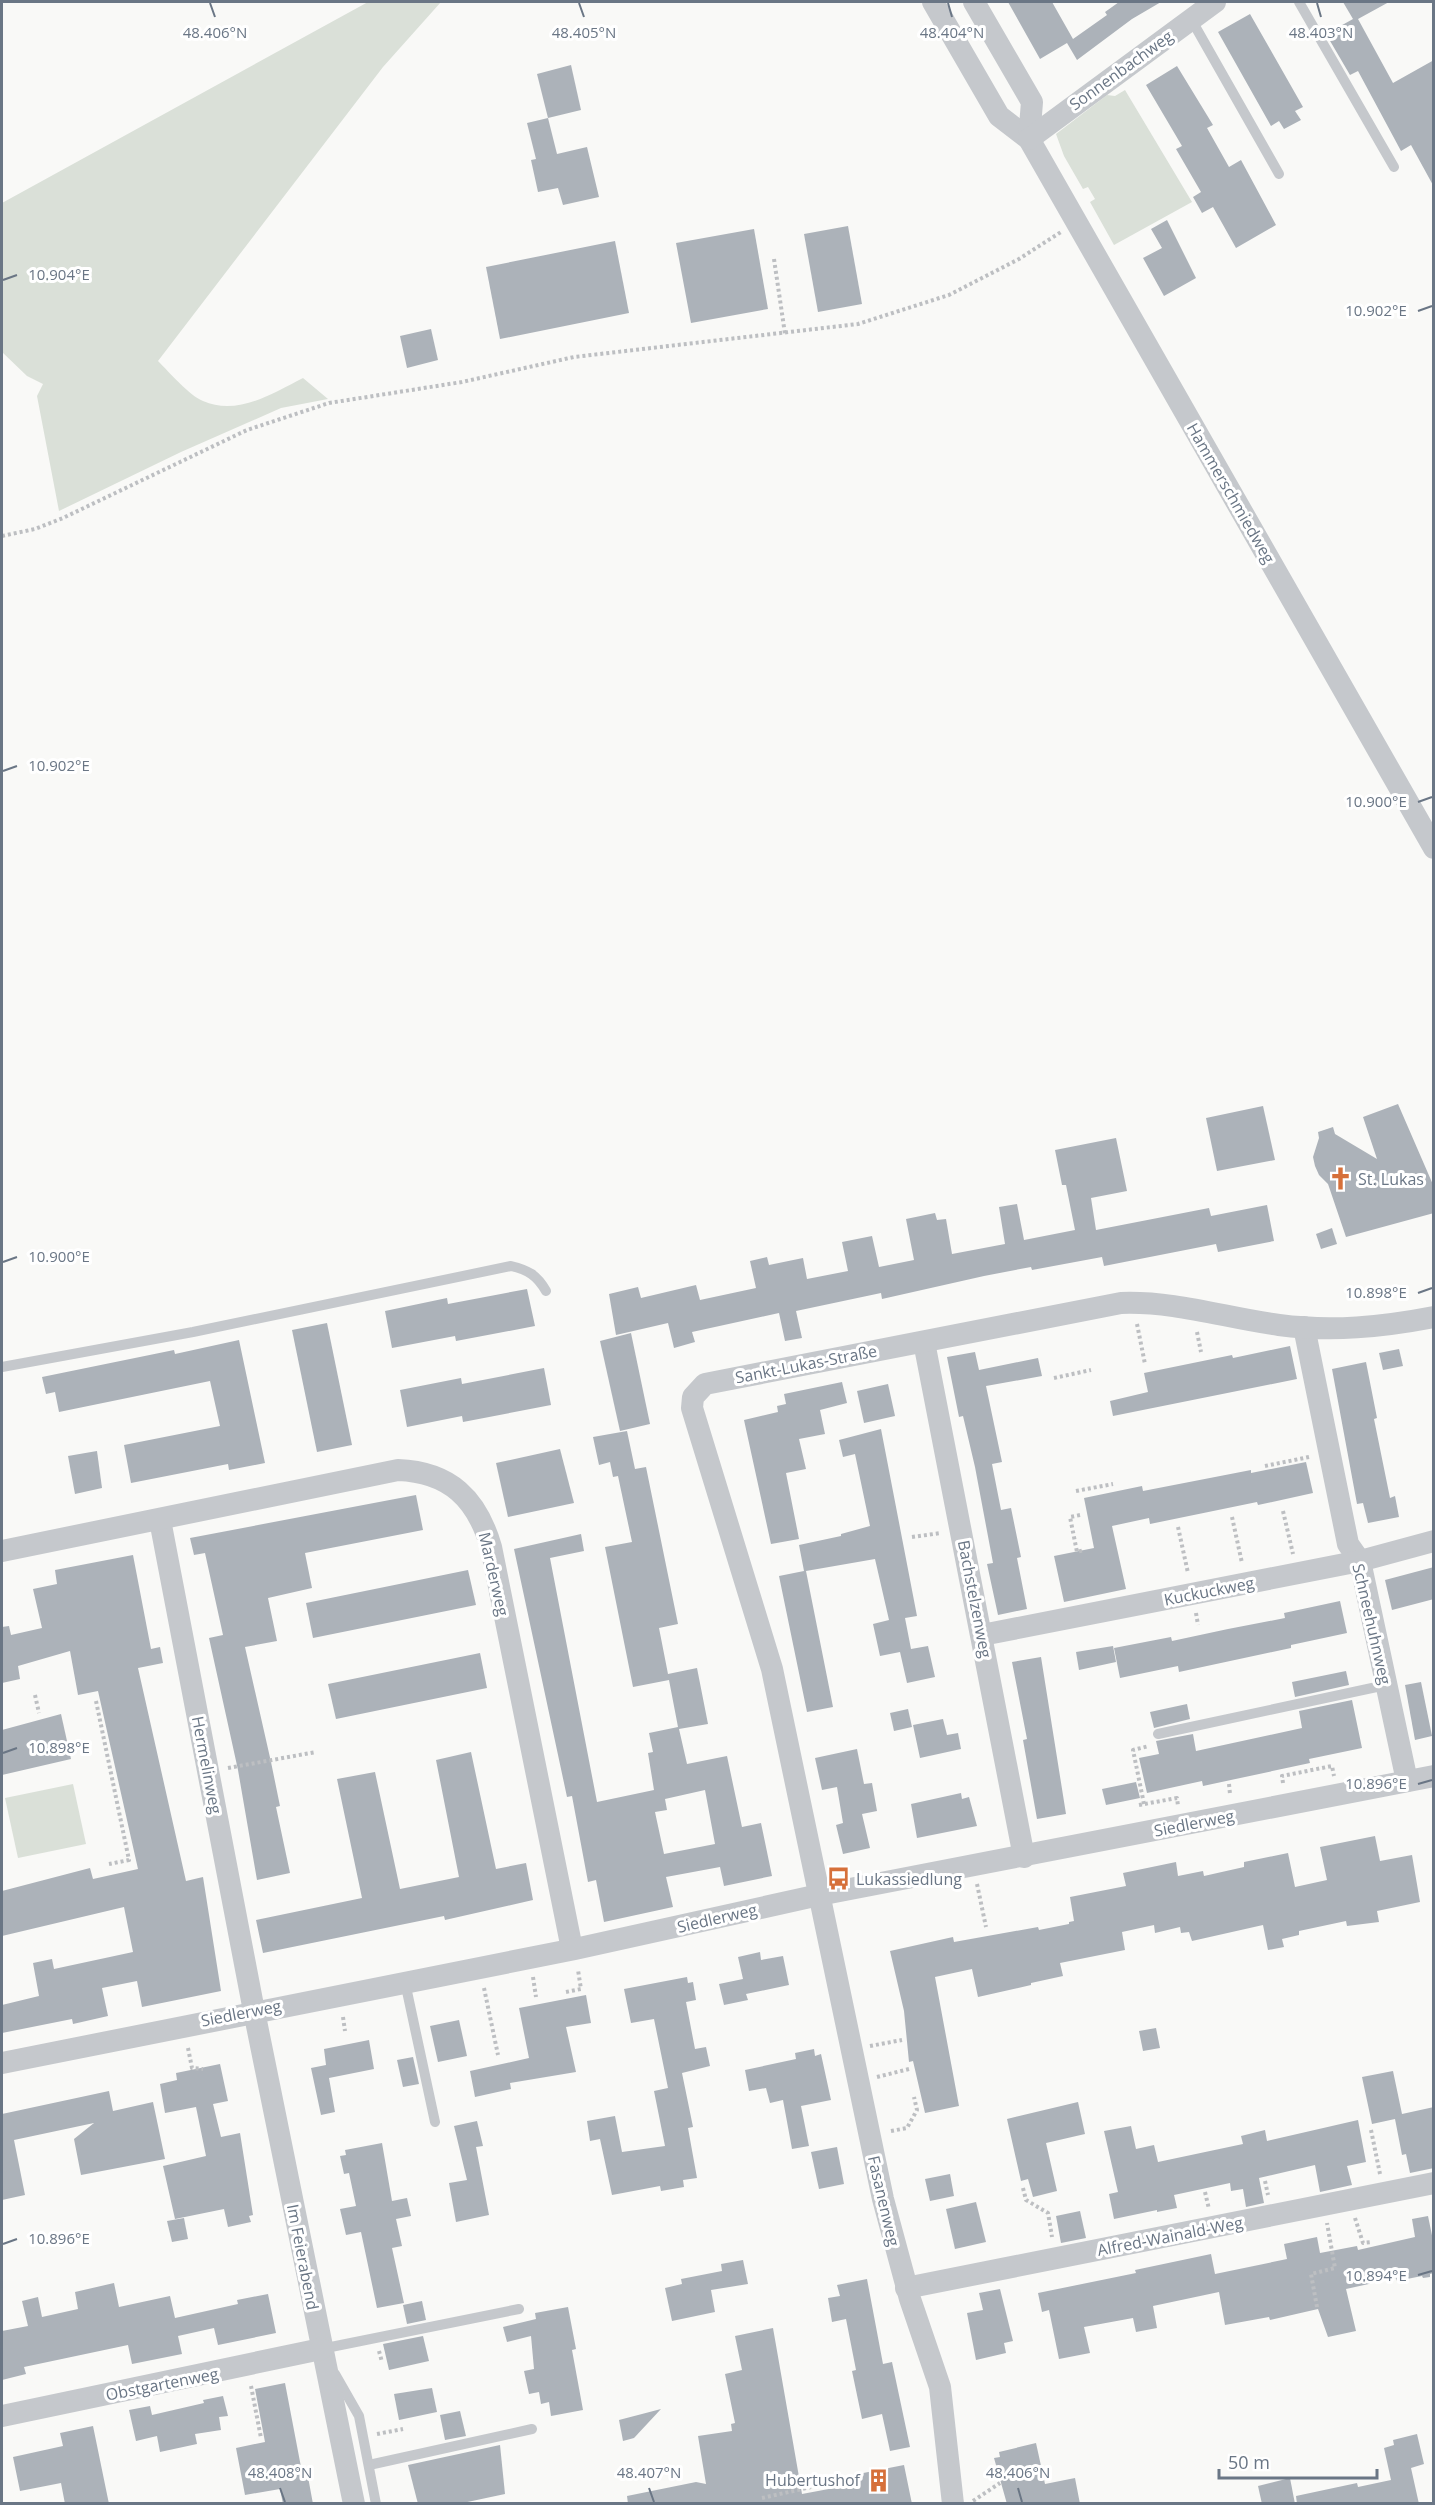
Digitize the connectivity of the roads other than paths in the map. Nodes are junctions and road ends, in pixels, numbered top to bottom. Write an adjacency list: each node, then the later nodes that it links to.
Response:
1 (933, 2): 6 (street, Hammerschmiedweg)
2 (974, 2): 6 (street)
3 (1215, 2): 5 (street, Sonnenbachweg)
4 (1299, 2): 7 (lane)
5 (1190, 19): 6 (street, Sonnenbachweg); 8 (lane)
6 (1029, 139): 9 (street, Hammerschmiedweg)
7 (1394, 167)
8 (1279, 174)
9 (1434, 848)
10 (546, 1291): 14 (lane)
11 (1434, 1317): 12 (street, Sankt-Lukas-Straße)
12 (1304, 1327): 13 (street, Sankt-Lukas-Straße); 18 (street, Schneehuhnweg)
13 (924, 1342): 19 (street, Bachstelzenweg); 25 (street, Sankt-Lukas-Straße)
14 (2, 1367)
15 (160, 1520): 17 (street, Marderweg); 26 (street, Marderweg); 28 (street, Hermelinweg)
16 (1434, 1541): 18 (street, Kuckuckweg)
17 (2, 1551)
18 (1360, 1561): 19 (street, Kuckuckweg); 20 (street, Schneehuhnweg)
19 (982, 1635): 24 (street, Bachstelzenweg)
20 (1386, 1685): 21 (lane); 23 (street, Schneehuhnweg)
21 (1158, 1734)
22 (1434, 1776): 23 (street, Siedlerweg)
23 (1407, 1781): 24 (street, Siedlerweg)
24 (1024, 1857): 25 (street, Siedlerweg)
25 (819, 1895): 26 (street, Siedlerweg); 32 (street, Fasanenweg)
26 (573, 1949): 27 (street, Siedlerweg)
27 (405, 1982): 28 (street, Siedlerweg); 30 (lane)
28 (254, 2011): 29 (street, Siedlerweg); 34 (street, Im Feierabend)
29 (2, 2063)
30 (435, 2122)
31 (1434, 2183): 32 (street, Alfred-Wainald-Weg)
32 (906, 2288): 40 (street, Fasanenweg)
33 (519, 2309): 34 (lane)
34 (321, 2349): 35 (street, Obstgartenweg); 37 (lane); 38 (street, Im Feierabend)
35 (2, 2416)
36 (532, 2429): 37 (lane)
37 (369, 2465): 39 (lane)
38 (354, 2504)
39 (376, 2504)
40 (953, 2504)

